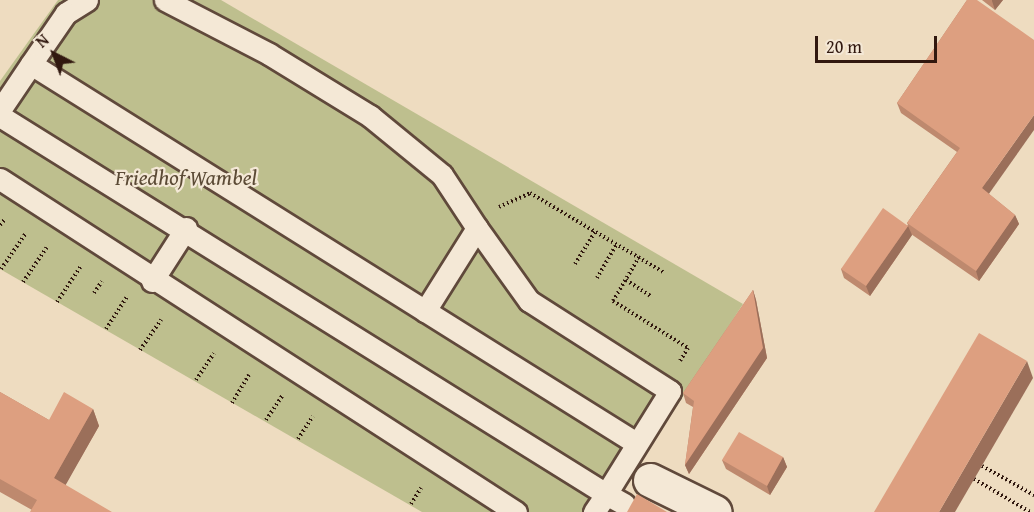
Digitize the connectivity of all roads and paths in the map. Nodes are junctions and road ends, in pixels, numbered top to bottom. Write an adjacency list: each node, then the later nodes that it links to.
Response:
1 (87, 0): 3 (lane)
2 (165, 0): 9 (lane)
3 (31, 64): 4 (lane); 25 (lane)
4 (0, 110)
5 (0, 116): 10 (lane)
6 (0, 178): 7 (lane)
7 (43, 207): 8 (lane); 16 (path)
8 (65, 222): 12 (lane); 21 (path)
9 (475, 224): 11 (path); 25 (lane); 28 (lane)
10 (186, 228): 18 (lane); 34 (lane)
11 (596, 231): 13 (path); 15 (path)
12 (96, 243): 18 (lane); 24 (path)
13 (617, 244): 14 (path); 19 (path)
14 (639, 257): 17 (path); 20 (path)
15 (575, 264)
16 (1, 269)
17 (663, 272)
18 (147, 278): 23 (lane); 26 (path)
19 (597, 278)
20 (626, 280): 22 (path); 28 (path)
21 (23, 282)
22 (651, 296)
23 (177, 297): 27 (path); 35 (lane)
24 (57, 302)
25 (425, 310): 29 (lane)
26 (106, 329)
27 (140, 350)
28 (664, 387): 29 (lane)
29 (636, 443): 34 (lane)
30 (982, 466): 33 (path)
31 (974, 479): 38 (path)
32 (650, 480): 37 (street)
33 (1034, 495)
34 (615, 499): 36 (lane)
35 (516, 512)
36 (594, 512)
37 (715, 512)
38 (1030, 512)

